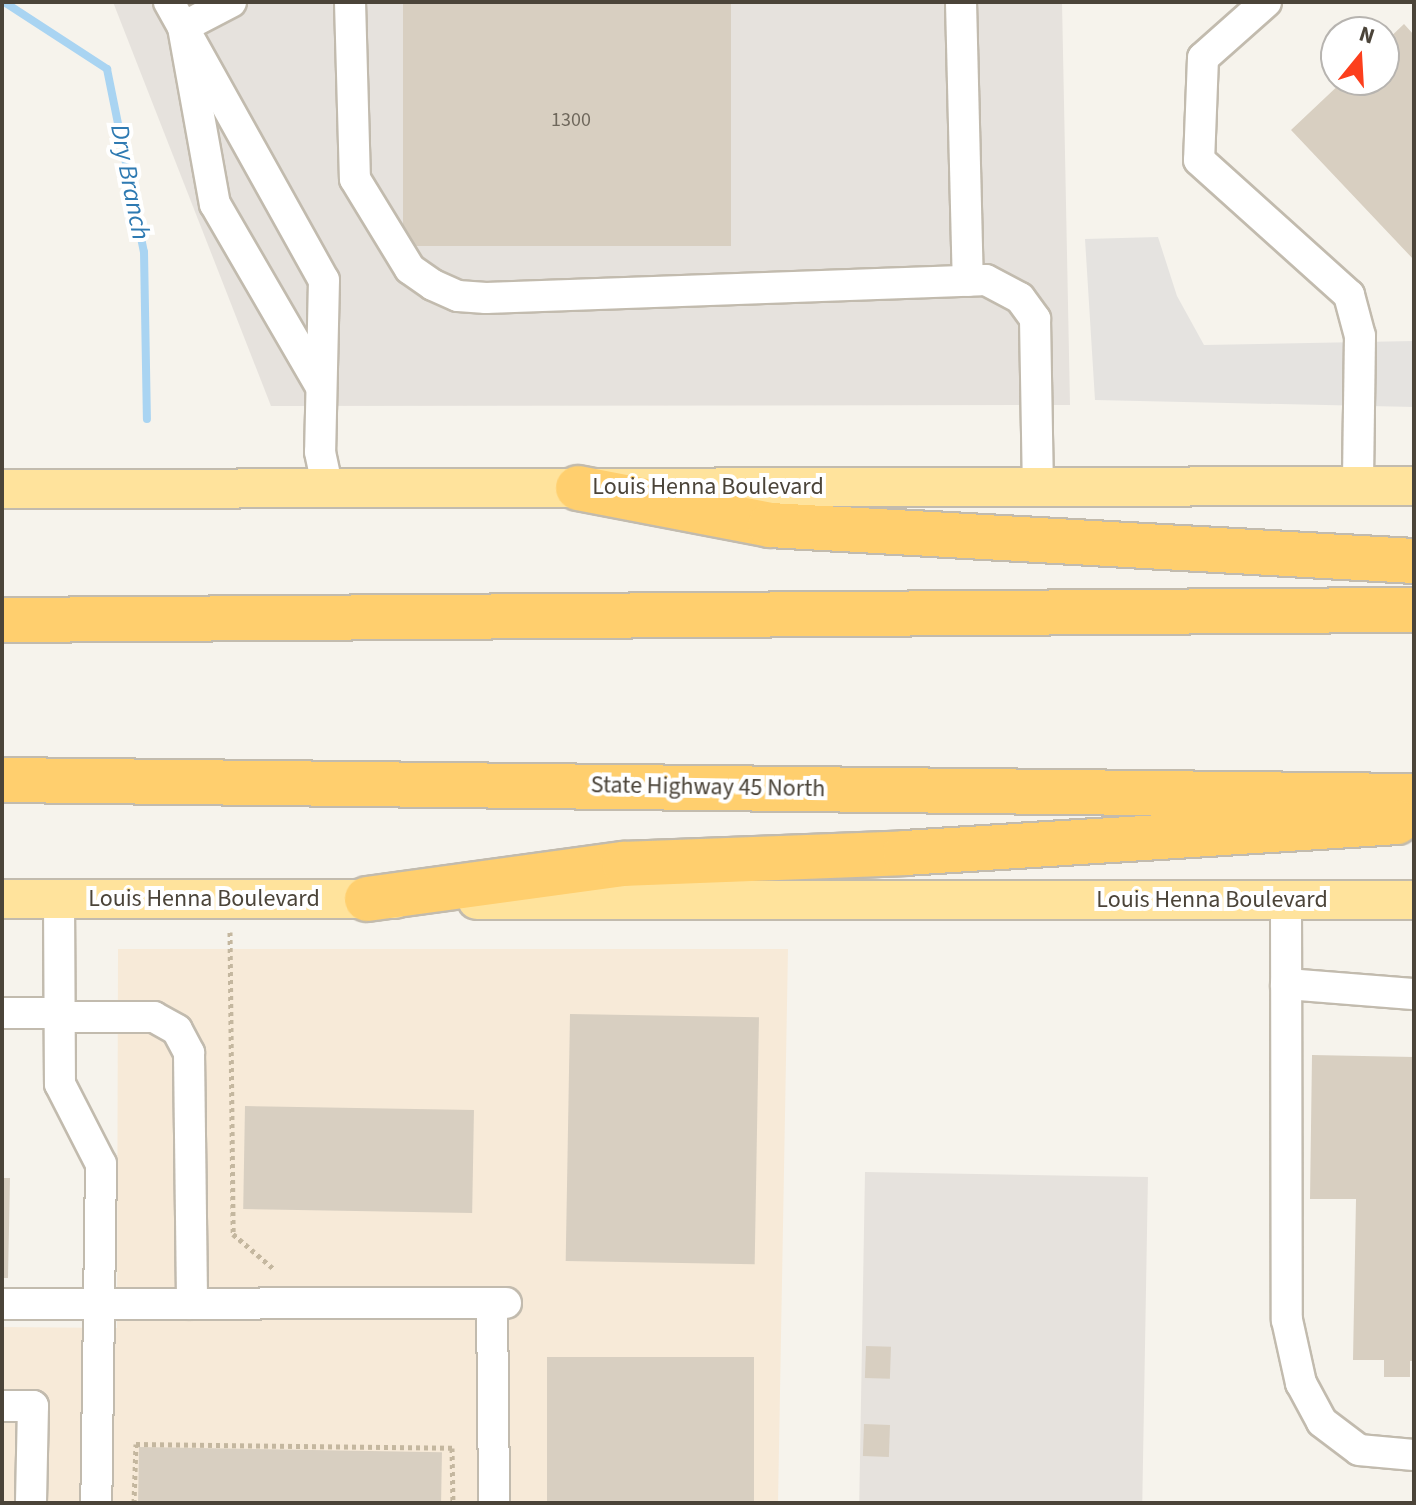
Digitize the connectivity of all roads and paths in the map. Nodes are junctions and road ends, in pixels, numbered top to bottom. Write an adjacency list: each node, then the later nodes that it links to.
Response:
1 (231, 2): 5 (lane)
2 (350, 2): 6 (lane)
3 (961, 2): 6 (lane)
4 (1266, 2): 9 (lane)
5 (176, 14): 7 (lane); 7 (lane)
6 (968, 281): 8 (lane)
7 (321, 387): 13 (lane)
8 (1038, 485): 9 (main road, Louis Henna Boulevard); 11 (main road, Louis Henna Boulevard)
9 (1358, 486): 10 (main road, Louis Henna Boulevard)
10 (1414, 486)
11 (578, 488): 13 (main road, Louis Henna Boulevard); 14 (highway)
12 (2, 489): 13 (main road, Louis Henna Boulevard)
13 (328, 489)
14 (1414, 561)
15 (1414, 610): 16 (highway)
16 (2, 620)
17 (2, 780): 18 (highway, State Highway 45 North)
18 (1414, 796)
19 (1414, 821): 22 (highway)
20 (2, 899): 21 (main road, Louis Henna Boulevard)
21 (59, 899): 22 (main road, Louis Henna Boulevard); 29 (lane)
22 (367, 899): 23 (main road, Louis Henna Boulevard)
23 (1286, 900): 24 (main road, Louis Henna Boulevard); 26 (lane)
24 (1414, 900)
25 (230, 931): 30 (path)
26 (1286, 984): 27 (lane); 35 (lane)
27 (1414, 994)
28 (2, 1013): 29 (lane)
29 (60, 1015): 32 (lane); 33 (lane)
30 (274, 1269)
31 (2, 1304): 32 (lane)
32 (99, 1304): 33 (lane); 37 (lane)
33 (192, 1304): 40 (lane)
34 (2, 1406): 36 (lane)
35 (1414, 1455)
36 (31, 1503)
37 (96, 1503)
38 (134, 1503): 39 (path)
39 (453, 1503)
40 (494, 1503)

